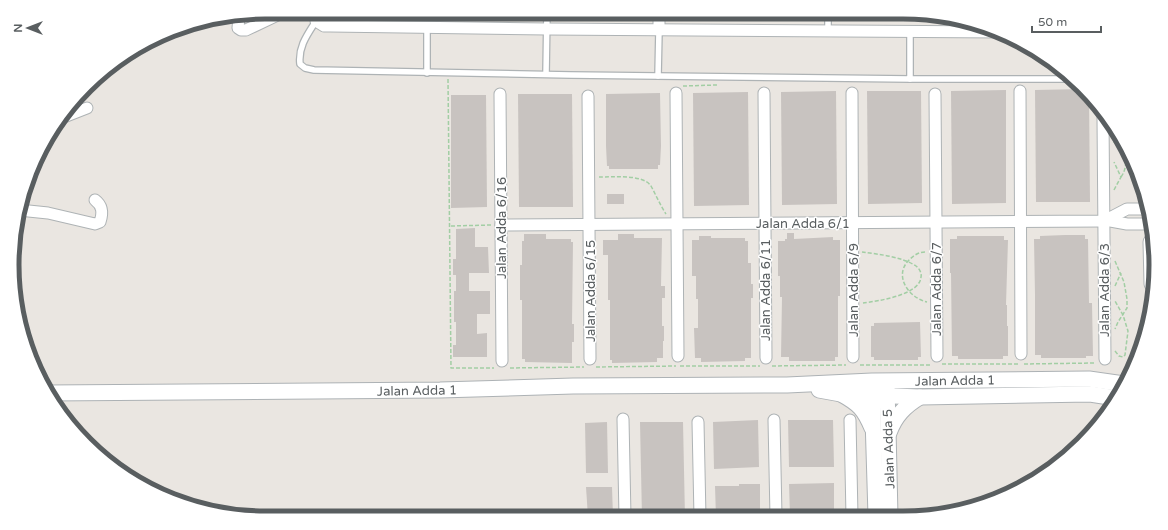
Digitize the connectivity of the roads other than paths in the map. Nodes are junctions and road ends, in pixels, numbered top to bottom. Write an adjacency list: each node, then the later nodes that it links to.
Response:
1 (269, 19): 6 (street)
2 (320, 19): 7 (street)
3 (547, 19): 9 (lane)
4 (660, 19): 10 (street)
5 (828, 19): 12 (lane)
6 (238, 21)
7 (316, 22): 8 (street); 14 (lane)
8 (427, 27): 9 (street); 14 (lane)
9 (547, 29): 10 (street); 15 (lane)
10 (659, 30): 12 (street); 16 (lane)
11 (977, 30): 13 (street)
12 (828, 31): 13 (street)
13 (910, 32): 17 (lane)
14 (427, 73): 15 (lane)
15 (546, 74): 16 (lane)
16 (658, 76): 17 (lane)
17 (910, 79): 18 (lane)
18 (1064, 79)
19 (1020, 91): 33 (street)
20 (676, 93): 38 (street)
21 (764, 93): 36 (street, Jalan Adda 6/11)
22 (852, 93): 34 (street, Jalan Adda 6/9)
23 (500, 94): 40 (street, Jalan Adda 6/16)
24 (935, 94): 35 (street, Jalan Adda 6/7)
25 (588, 96): 37 (street, Jalan Adda 6/15)
26 (87, 108): 27 (street)
27 (70, 114)
28 (1103, 122): 32 (street, Jalan Adda 6/3)
29 (95, 200): 31 (street)
30 (1142, 209): 32 (street)
31 (25, 211)
32 (1104, 220): 33 (street, Jalan Adda 6/1); 39 (street, Jalan Adda 6/1); 45 (street, Jalan Adda 6/3)
33 (1021, 221): 35 (street, Jalan Adda 6/1); 41 (street)
34 (852, 222): 35 (street, Jalan Adda 6/1); 36 (street, Jalan Adda 6/1); 47 (street, Jalan Adda 6/9)
35 (936, 222): 46 (street, Jalan Adda 6/7)
36 (765, 223): 38 (street, Jalan Adda 6/1); 43 (street, Jalan Adda 6/11)
37 (589, 224): 38 (street, Jalan Adda 6/1); 40 (street, Jalan Adda 6/1); 44 (street, Jalan Adda 6/15)
38 (675, 224): 42 (street)
39 (1145, 224)
40 (501, 225): 48 (street, Jalan Adda 6/16)
41 (1021, 354)
42 (678, 356)
43 (766, 358)
44 (590, 359)
45 (1104, 359)
46 (938, 362)
47 (851, 363)
48 (502, 365)
49 (1119, 383): 51 (street, Jalan Adda 1)
50 (787, 385): 51 (street, Jalan Adda 1); 52 (street, Jalan Adda 1); 53 (street, Jalan Adda 1)
51 (880, 388): 53 (street, Jalan Adda 1); 54 (street, Jalan Adda 1); 60 (street, Jalan Adda 5); 61 (street, Jalan Adda 5)
52 (55, 393)
53 (841, 394): 60 (street)
54 (920, 397): 55 (street, Jalan Adda 1); 61 (street)
55 (1111, 397)
56 (623, 419): 62 (street)
57 (774, 420): 64 (street)
58 (850, 420): 65 (street)
59 (698, 422): 63 (street)
60 (874, 431): 66 (street, Jalan Adda 5)
61 (888, 435): 67 (street, Jalan Adda 5)
62 (625, 511)
63 (700, 511)
64 (776, 511)
65 (852, 511)
66 (876, 511)
67 (890, 511)

